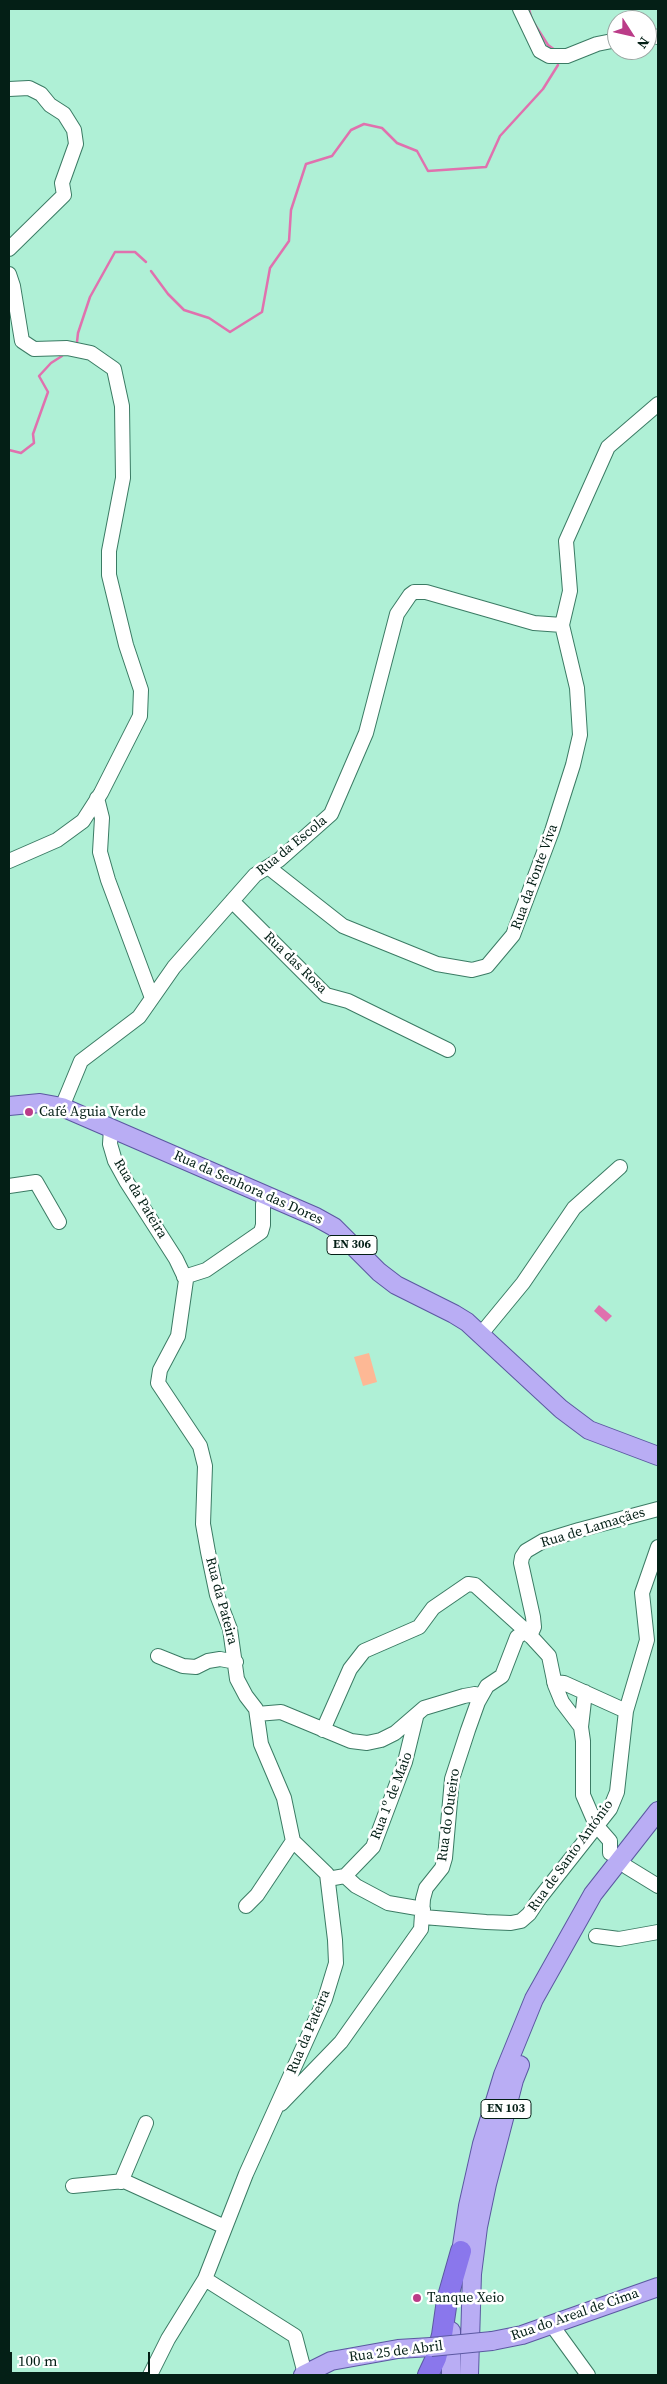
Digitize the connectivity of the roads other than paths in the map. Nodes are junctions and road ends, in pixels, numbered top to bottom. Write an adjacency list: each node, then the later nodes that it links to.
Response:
1 (520, 9): 2 (street)
2 (607, 42)
3 (9, 89): 4 (street)
4 (9, 249)
5 (9, 274): 8 (street)
6 (658, 404): 7 (street)
7 (562, 625): 10 (street, Rua da Escola); 10 (street, Rua da Fonte Viva)
8 (97, 798): 9 (street); 12 (street)
9 (9, 861)
10 (268, 868): 11 (street, Rua da Escola)
11 (232, 901): 12 (street, Rua da Escola); 13 (street, Rua das Rosa)
12 (152, 998): 15 (street, Rua da Escola)
13 (448, 1050)
14 (9, 1106): 15 (main road, Rua da Senhora das Dores / EN 306)
15 (62, 1107): 16 (main road, Rua da Senhora das Dores / EN 306)
16 (111, 1129): 19 (main road, Rua da Senhora das Dores / EN 306); 21 (street, Rua da Pateira)
17 (620, 1167): 22 (street)
18 (9, 1186): 20 (street)
19 (267, 1195): 21 (street); 22 (main road, Rua da Senhora das Dores / EN 306)
20 (60, 1222)
21 (184, 1277): 28 (street, Rua da Pateira)
22 (481, 1334): 23 (main road, Rua da Senhora das Dores / EN 306)
23 (658, 1456)
24 (658, 1509): 26 (street, Rua de Lamaçães)
25 (658, 1547): 32 (street, Rua de Santo António)
26 (528, 1634): 29 (street); 31 (street, Rua do Outeiro); 36 (street)
27 (158, 1656): 28 (street)
28 (236, 1662): 33 (street, Rua da Pateira)
29 (554, 1682): 30 (street); 35 (street)
30 (585, 1692): 32 (street); 35 (street)
31 (481, 1696): 34 (street); 47 (street, Rua do Outeiro)
32 (626, 1711): 38 (street, Rua de Santo António)
33 (257, 1714): 36 (street); 39 (street, Rua da Pateira)
34 (416, 1717): 36 (street); 43 (street, Rua 1º de Maio)
35 (580, 1727): 38 (street)
36 (323, 1730)
37 (658, 1811): 40 (main road, EN 103)
38 (596, 1825): 41 (street); 47 (street, Rua de Santo António)
39 (293, 1841): 44 (street, Rua da Pateira); 46 (street)
40 (633, 1842): 55 (main road, EN 103); 64 (main road, EN 103)
41 (610, 1853)
42 (627, 1867): 45 (street)
43 (345, 1876): 44 (street); 47 (street)
44 (328, 1879): 50 (street, Rua da Pateira)
45 (658, 1886)
46 (246, 1906)
47 (423, 1913): 50 (street, Rua do Outeiro)
48 (658, 1932): 49 (street)
49 (596, 1936)
50 (275, 2112): 54 (street, Rua da Pateira)
51 (146, 2123): 52 (street)
52 (121, 2182): 53 (street); 54 (street)
53 (73, 2186)
54 (225, 2227): 56 (street, Rua da Pateira)
55 (461, 2252): 62 (highway); 63 (main road, EN 103)
56 (205, 2279): 60 (street, Rua da Pateira); 61 (street)
57 (658, 2287): 58 (main road, Rua do Areal de Cima)
58 (551, 2324): 59 (main road, Rua do Areal de Cima); 65 (street)
59 (492, 2341): 61 (main road, Rua 25 de Abril, bridge)
60 (150, 2375)
61 (304, 2375)
62 (428, 2375)
63 (451, 2375)
64 (469, 2375)
65 (588, 2375)

